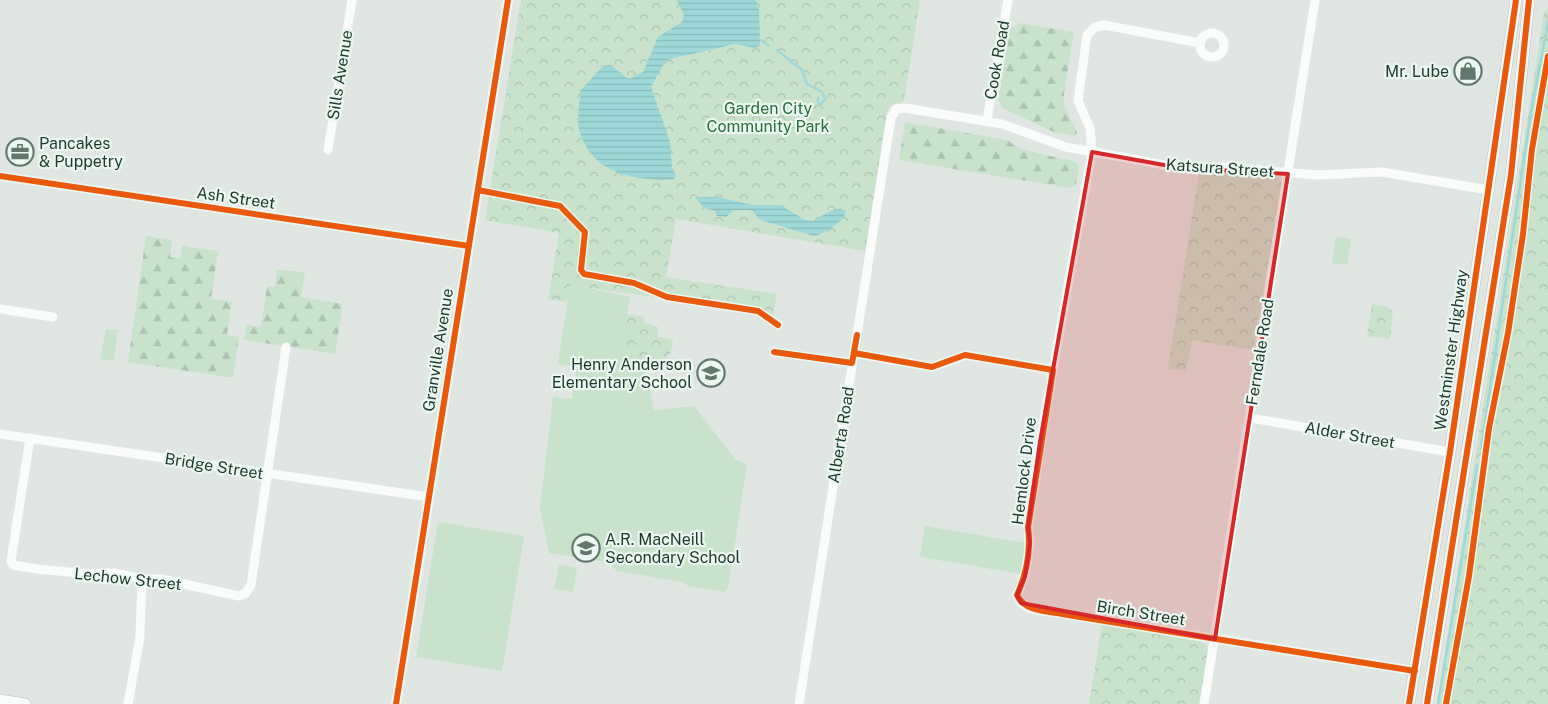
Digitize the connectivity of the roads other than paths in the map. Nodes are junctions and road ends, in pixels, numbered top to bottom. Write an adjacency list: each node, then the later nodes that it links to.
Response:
1 (352, 0): 10 (street, Sills Avenue)
2 (508, 0): 15 (street, Granville Avenue)
3 (1008, 0): 9 (street, Cook Road)
4 (1315, 0): 12 (street, Ferndale Road)
5 (1516, 0): 14 (main road, Westminster Highway)
6 (1529, 0): 25 (main road, Westminster Highway)
7 (1200, 43): 11 (street, Hemlock Drive)
8 (896, 109): 9 (street, Katsura Street); 19 (street, Alberta Road)
9 (987, 120): 11 (street, Katsura Street)
10 (328, 150)
11 (1092, 152): 12 (street, Katsura Street); 20 (street, Hemlock Drive)
12 (1288, 174): 14 (street, Katsura Street); 21 (street, Ferndale Road)
13 (0, 176): 15 (street, Ash Street)
14 (1488, 190): 24 (main road, Westminster Highway)
15 (469, 246): 27 (street, Granville Avenue)
16 (0, 309): 17 (street)
17 (53, 317)
18 (286, 347): 26 (street)
19 (854, 353): 20 (street); 36 (street, Alberta Road)
20 (1053, 370): 29 (street, Hemlock Drive)
21 (1250, 418): 24 (street, Alder Street); 30 (street, Ferndale Road)
22 (0, 434): 23 (street, Bridge Street)
23 (30, 438): 26 (street, Bridge Street); 28 (street, Lechow Street)
24 (1450, 452): 25 (main road); 31 (main road, Westminster Highway)
25 (1467, 455): 39 (main road, Westminster Highway)
26 (268, 474): 27 (street, Bridge Street); 28 (street, Lechow Street)
27 (429, 496): 35 (street, Granville Avenue)
28 (142, 579): 34 (street)
29 (1021, 603): 30 (street, Birch Street)
30 (1215, 639): 31 (street, Birch Street); 37 (street, Ferndale Road)
31 (1414, 671): 38 (main road, Westminster Highway)
32 (0, 700): 33 (main road)
33 (25, 704)
34 (128, 704)
35 (396, 704)
36 (799, 704)
37 (1204, 704)
38 (1409, 704)
39 (1427, 704)

